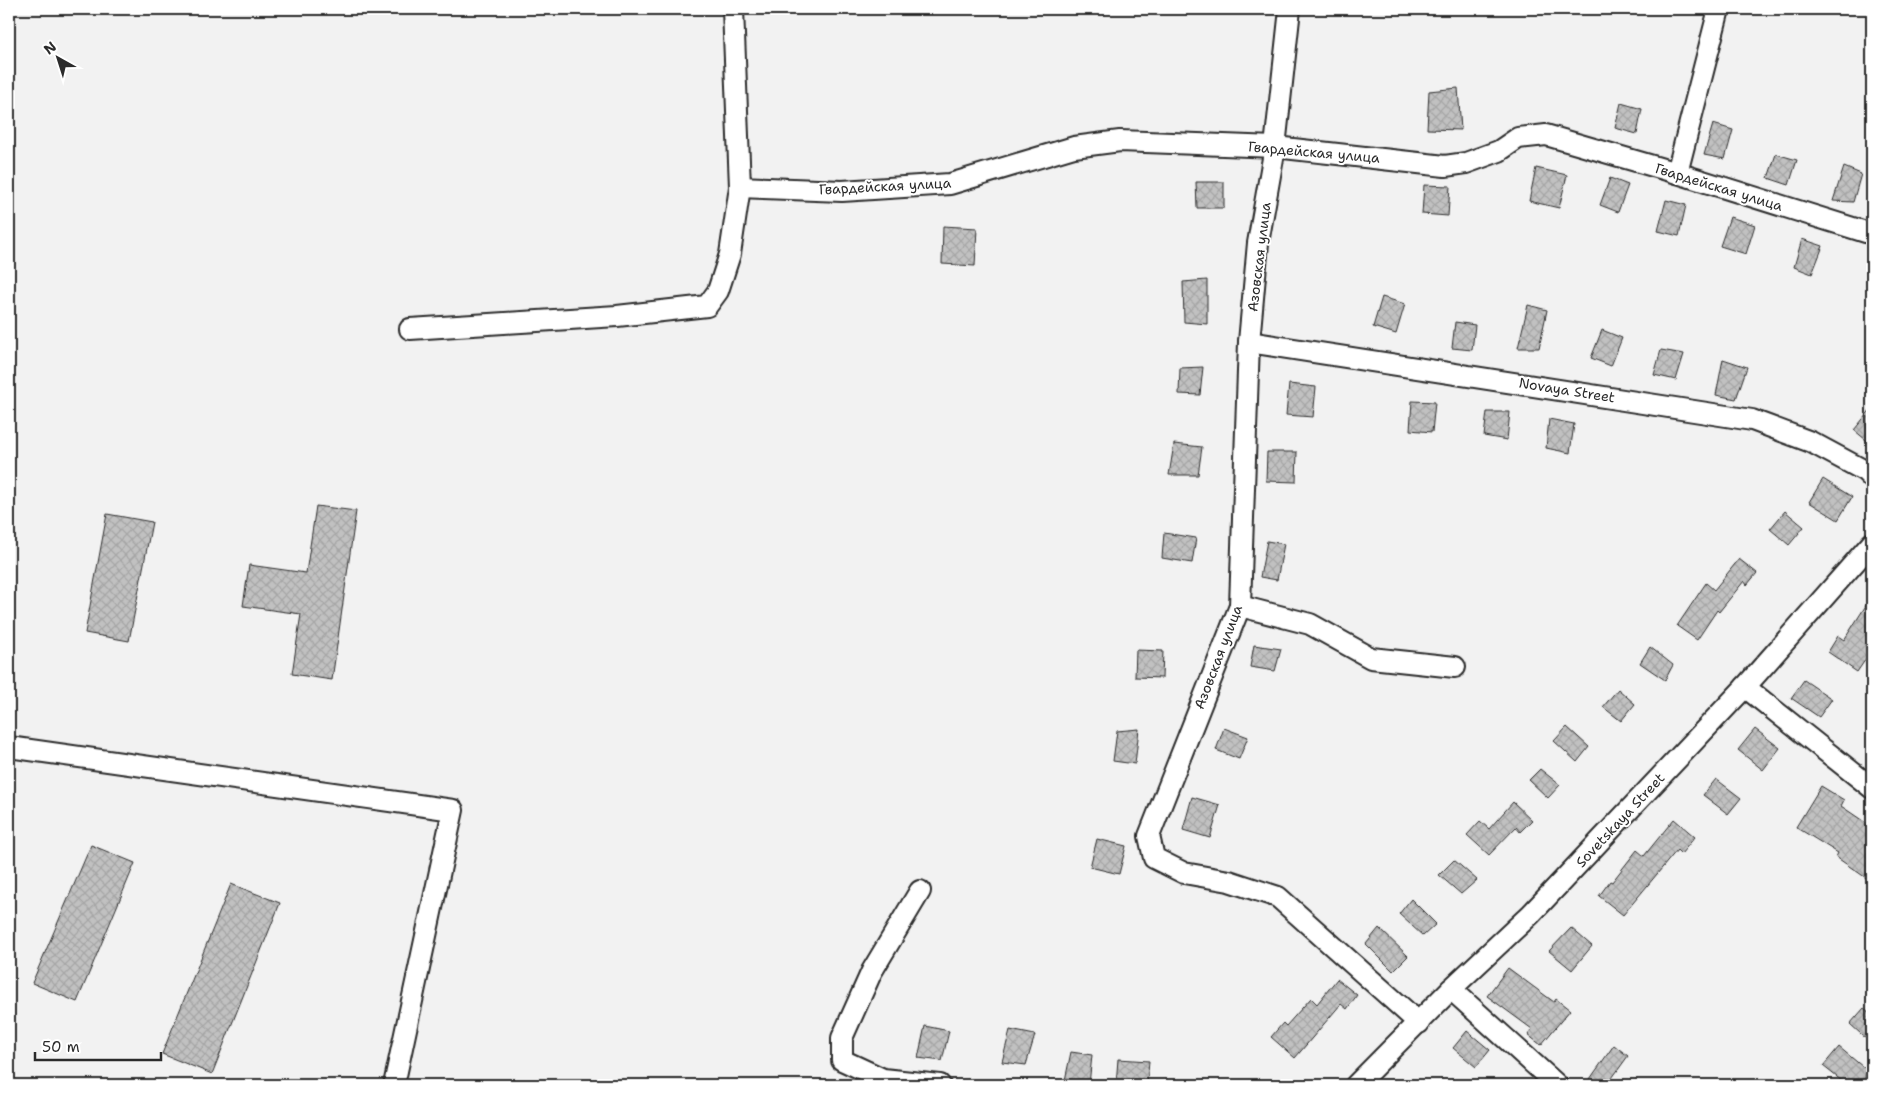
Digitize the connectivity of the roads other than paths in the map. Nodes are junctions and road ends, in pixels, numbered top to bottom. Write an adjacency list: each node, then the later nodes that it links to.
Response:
1 (732, 9): 6 (street)
2 (1290, 9): 4 (street, Азовская улица)
3 (1719, 9): 5 (street)
4 (1275, 147): 5 (street, Гвардейская улица); 6 (street, Гвардейская улица); 9 (street, Азовская улица)
5 (1677, 173): 7 (street, Гвардейская улица)
6 (740, 187): 8 (street)
7 (1872, 234)
8 (410, 329)
9 (1249, 342): 10 (street, Novaya Street); 12 (street, Азовская улица)
10 (1872, 478)
11 (1872, 543): 14 (street, Sovetskaya Street)
12 (1240, 606): 13 (street); 19 (street, Азовская улица)
13 (1455, 667)
14 (1745, 687): 16 (street); 18 (street, Sovetskaya Street)
15 (9, 747): 20 (street)
16 (1872, 788)
17 (920, 892): 21 (street)
18 (1451, 989): 19 (street, Sovetskaya Street); 23 (street)
19 (1419, 1022): 22 (street, Sovetskaya Street)
20 (394, 1085)
21 (940, 1085)
22 (1356, 1085)
23 (1558, 1085)

